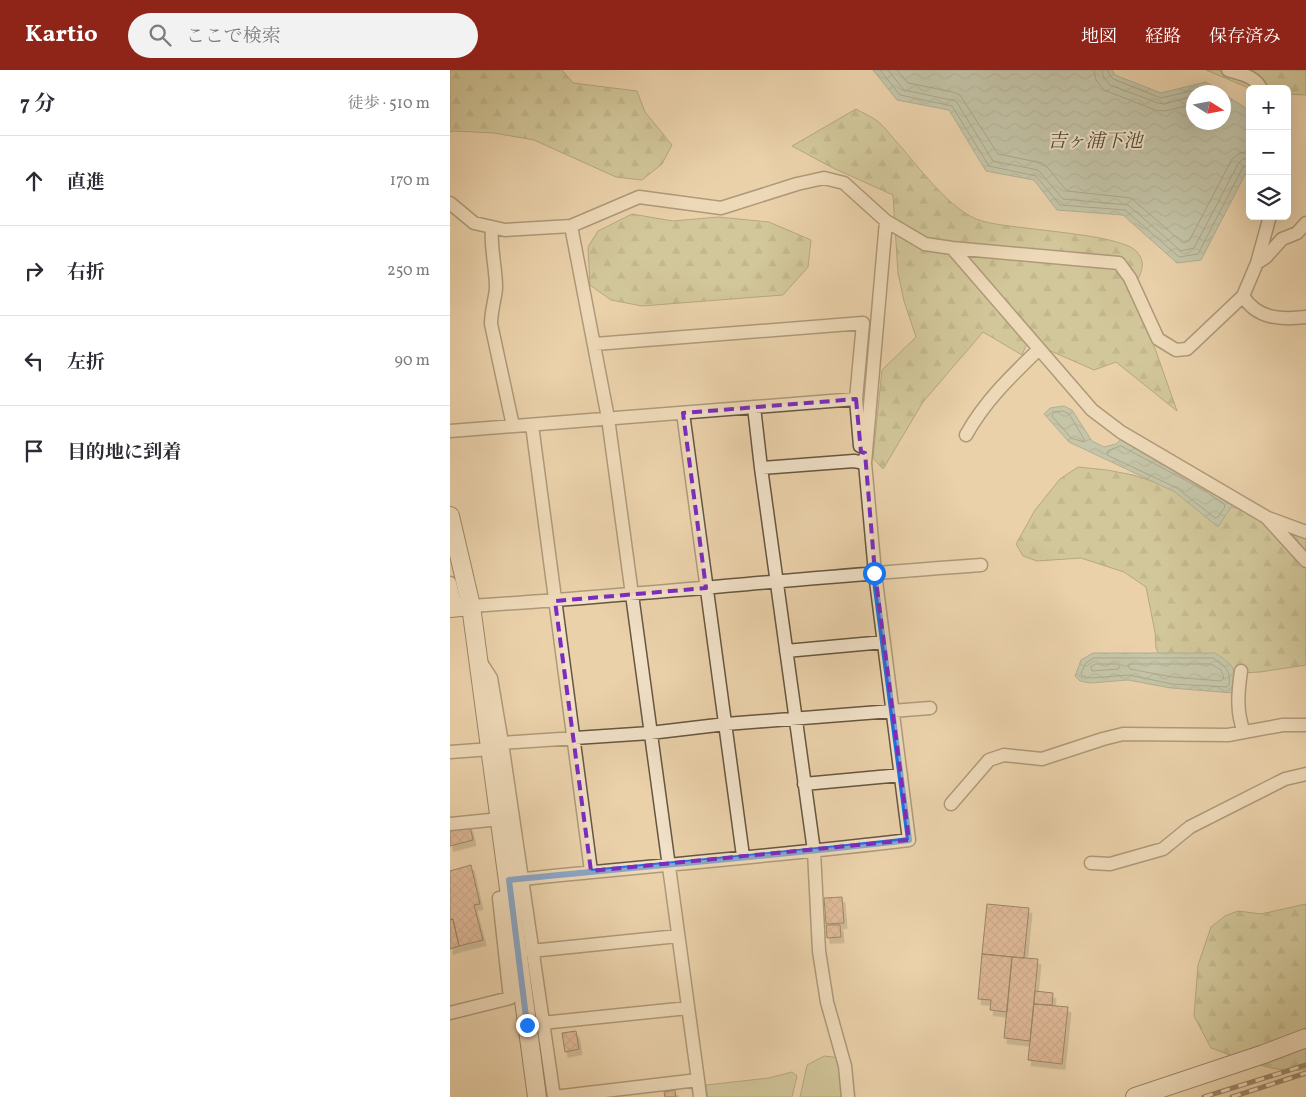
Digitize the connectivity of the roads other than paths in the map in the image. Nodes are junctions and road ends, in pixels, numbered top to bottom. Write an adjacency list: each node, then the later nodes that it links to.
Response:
1 (1228, 70): 2 (street)
2 (1260, 85)
3 (450, 203): 8 (street)
4 (1269, 220): 10 (street)
5 (886, 221): 7 (street); 9 (street); 23 (street)
6 (1306, 223): 10 (street)
7 (570, 226): 8 (street); 13 (street)
8 (492, 227): 20 (street)
9 (952, 248): 11 (street); 14 (street)
10 (1258, 263): 11 (street)
11 (1243, 296): 12 (street)
12 (1306, 317)
13 (595, 344): 15 (street); 18 (street)
14 (1039, 349): 22 (street); 26 (street)
15 (856, 399): 16 (street); 23 (street)
16 (754, 407): 17 (street); 24 (street)
17 (683, 413): 18 (street); 33 (street)
18 (608, 418): 19 (street); 34 (street)
19 (532, 425): 20 (street); 35 (street)
20 (513, 426): 21 (street)
21 (450, 431)
22 (966, 435)
23 (865, 458): 24 (street); 30 (street)
24 (761, 468): 31 (street)
25 (450, 516): 36 (street)
26 (1266, 517): 27 (street); 28 (street)
27 (1306, 532)
28 (1306, 561)
29 (981, 565): 30 (street)
30 (874, 573): 31 (street); 37 (street)
31 (776, 581): 33 (street); 38 (street)
32 (450, 583): 36 (street)
33 (706, 588): 34 (street); 43 (street)
34 (632, 594): 35 (street); 46 (street)
35 (555, 601): 36 (street); 47 (street)
36 (459, 607): 48 (street)
37 (884, 642): 38 (street); 41 (street)
38 (786, 651): 42 (street)
39 (1241, 671): 45 (street)
40 (930, 708): 41 (street)
41 (893, 711): 42 (street); 51 (street)
42 (795, 719): 43 (street); 52 (street)
43 (726, 724): 46 (street); 57 (street)
44 (1306, 725): 45 (street)
45 (1244, 732): 53 (street)
46 (650, 733): 47 (street); 59 (street)
47 (572, 738): 48 (street); 60 (street)
48 (496, 746): 49 (street); 54 (street); 61 (street)
49 (450, 752)
50 (1306, 774): 58 (street)
51 (901, 775): 52 (street); 56 (street)
52 (804, 784): 56 (street)
53 (951, 804)
54 (500, 819): 55 (street); 61 (street)
55 (450, 824)
56 (814, 851): 57 (street); 71 (street)
57 (743, 856): 59 (street)
58 (1091, 863)
59 (668, 865): 60 (street); 62 (street)
60 (591, 872): 61 (street)
61 (514, 885): 63 (street); 65 (street); 69 (street)
62 (678, 936): 63 (street); 64 (street)
63 (531, 951): 66 (street)
64 (688, 1008): 66 (street); 68 (street)
65 (450, 1013)
66 (542, 1023): 68 (street)
67 (1306, 1038): 72 (street)
68 (698, 1080): 70 (street)
69 (538, 1097)
70 (700, 1097)
71 (848, 1097)
72 (1135, 1097)

